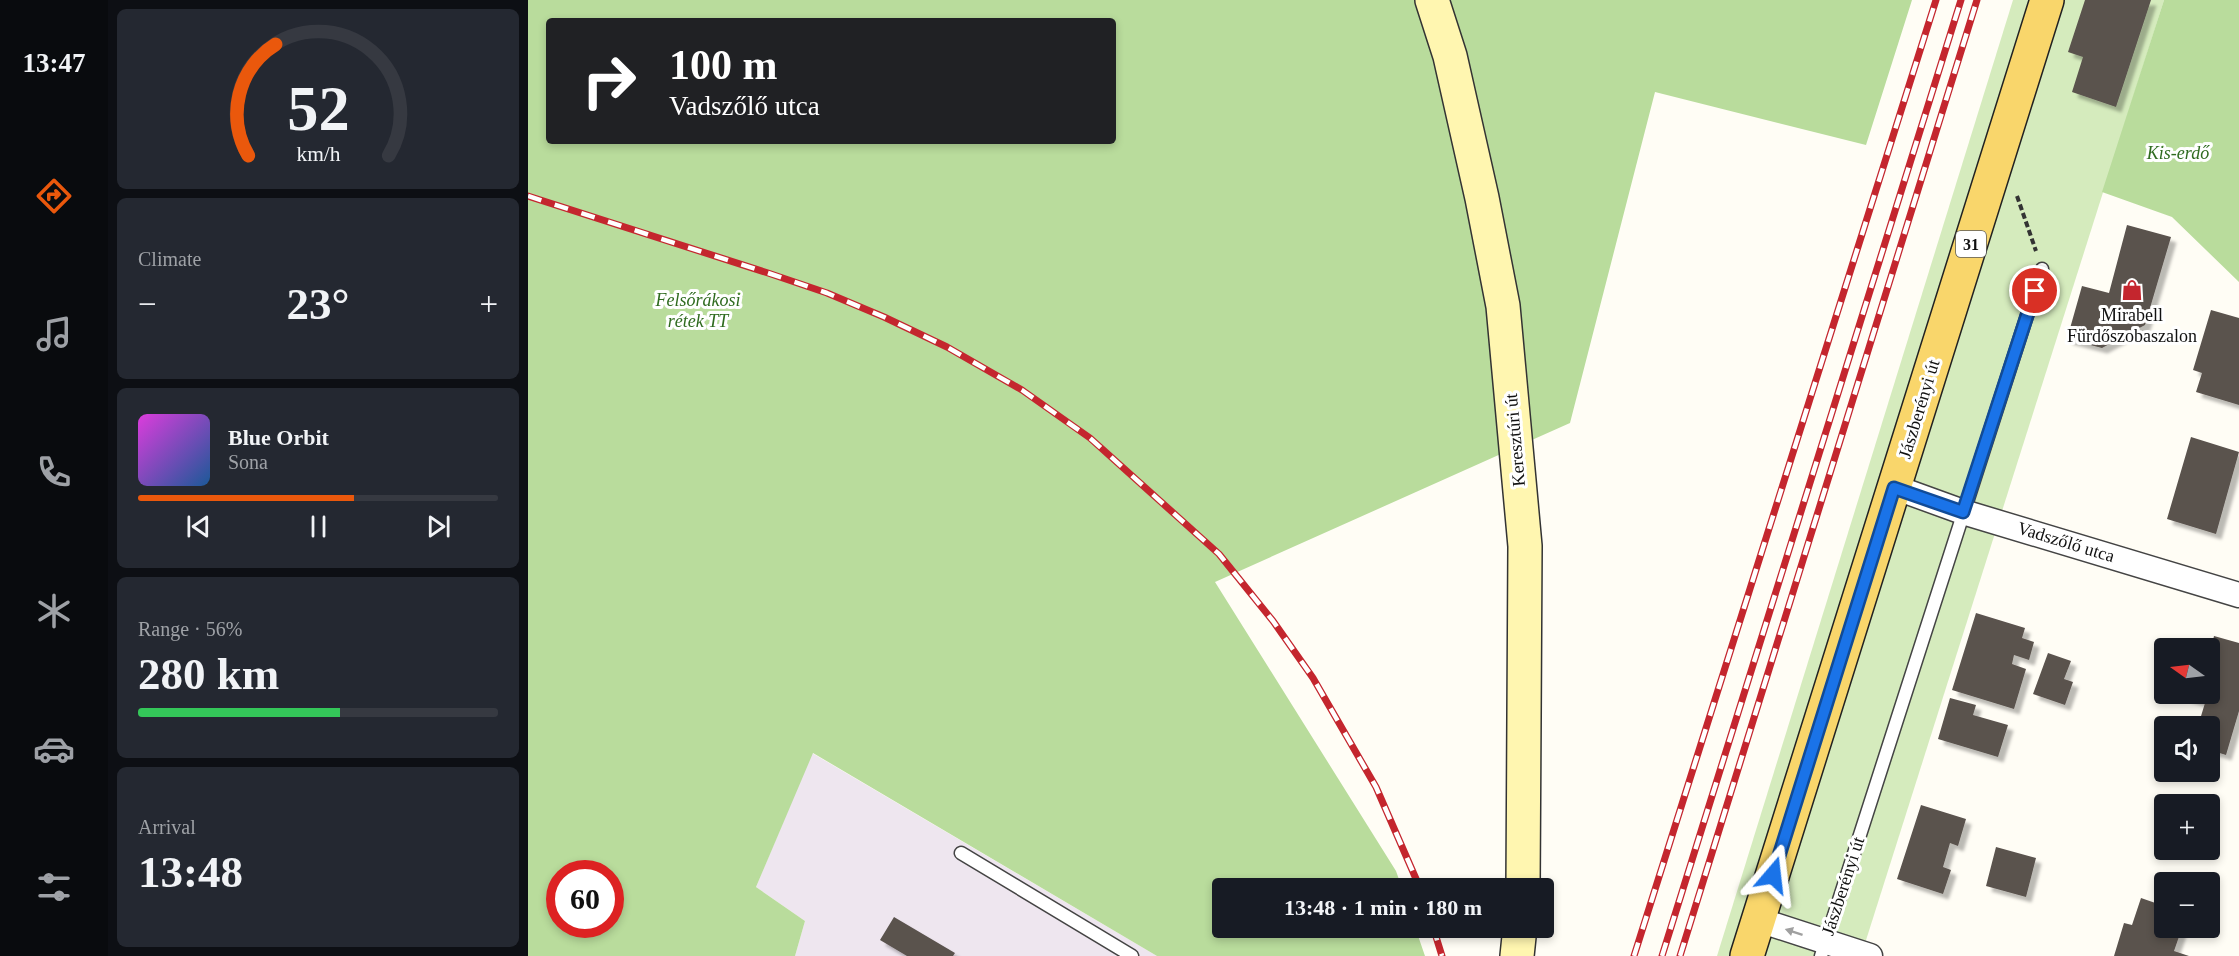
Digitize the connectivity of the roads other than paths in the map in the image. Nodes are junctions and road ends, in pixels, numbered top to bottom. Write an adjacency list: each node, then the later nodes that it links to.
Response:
1 (1432, 0): 8 (main road, Keresztúri út)
2 (2047, 0): 4 (main road, Jászberényi út / 31)
3 (2042, 269): 5 (lane, Jászberényi út)
4 (1894, 488): 5 (street, Vadszőlő utca); 9 (main road, Jászberényi út / 31)
5 (1963, 512): 6 (street, Vadszőlő utca); 11 (lane, Jászberényi út)
6 (2239, 595)
7 (961, 853): 12 (lane)
8 (1523, 878)
9 (1759, 920): 11 (street, one-way to 9); 14 (main road, Jászberényi út / 31)
10 (1519, 938): 13 (main road)
11 (1823, 949): 15 (street)
12 (1132, 956)
13 (1517, 956)
14 (1747, 956)
15 (1870, 956)

